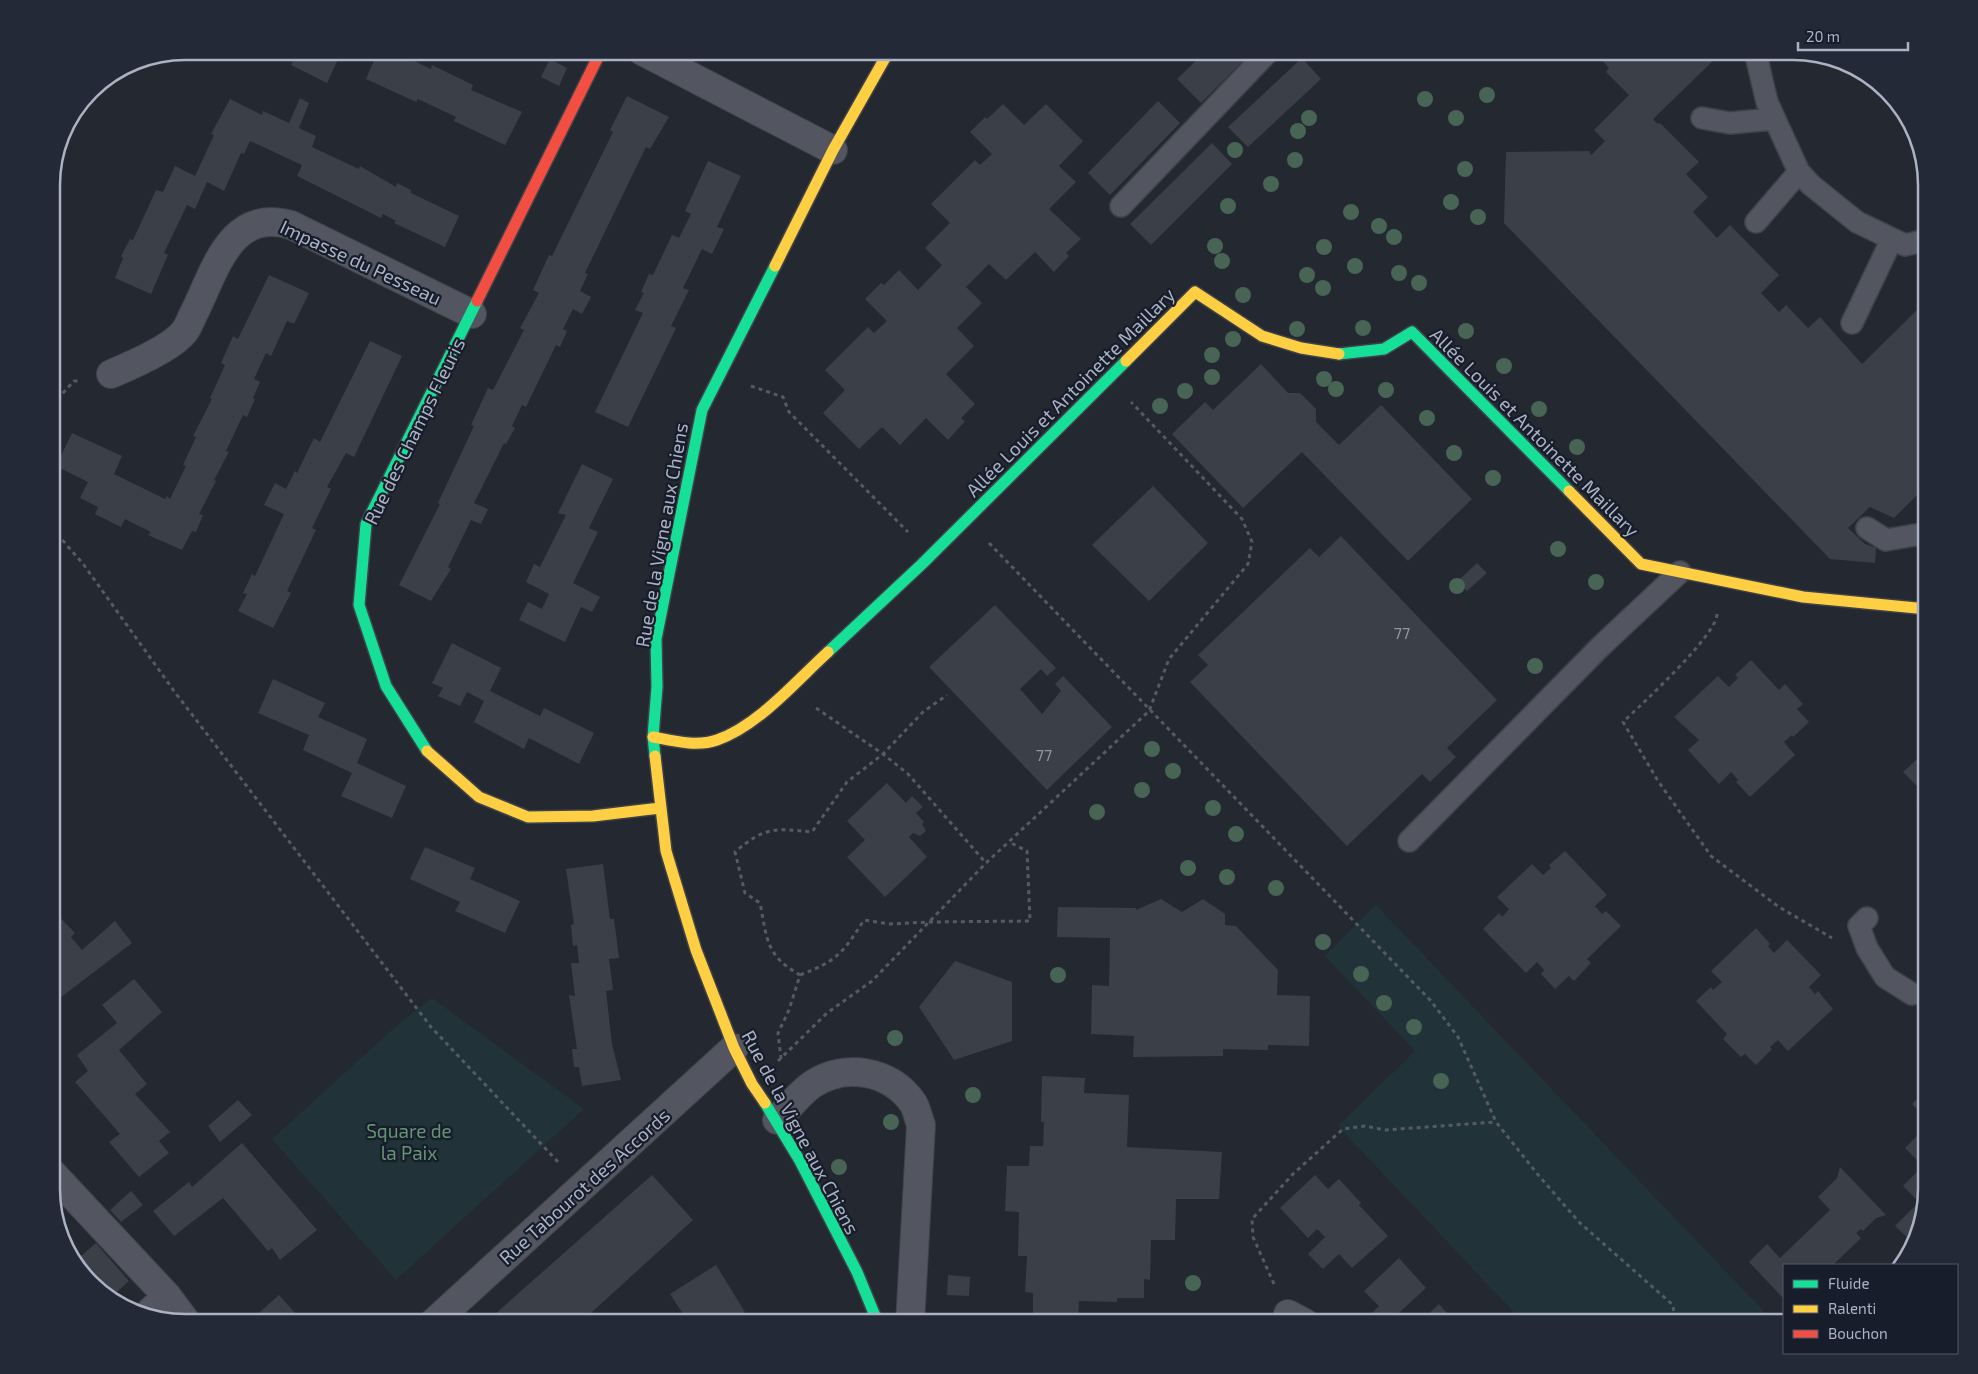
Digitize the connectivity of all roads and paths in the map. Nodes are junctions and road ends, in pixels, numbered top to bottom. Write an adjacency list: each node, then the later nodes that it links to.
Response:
1 (597, 60): 14 (street, Rue des Champs Fleuris)
2 (659, 60): 8 (street)
3 (884, 60): 8 (street, Rue de la Vigne aux Chiens)
4 (1260, 60): 10 (lane)
5 (1757, 60): 7 (lane)
6 (1702, 118): 7 (lane)
7 (1774, 119): 9 (lane)
8 (832, 150): 32 (street, Rue de la Vigne aux Chiens)
9 (1799, 172): 11 (lane); 12 (lane)
10 (1121, 206)
11 (1756, 222)
12 (1892, 239): 13 (lane); 15 (lane)
13 (1918, 242)
14 (472, 314): 16 (street, Impasse du Pesseau); 34 (street, Rue des Champs Fleuris)
15 (1852, 323)
16 (111, 374)
17 (754, 377): 19 (path)
18 (1107, 378): 21 (street, Allée Louis et Antoinette Maillary); 26 (street, Allée Louis et Antoinette Maillary); 31 (path)
19 (750, 386): 20 (path); 25 (path)
20 (747, 394)
21 (966, 519): 25 (street, Allée Louis et Antoinette Maillary); 31 (path)
22 (1867, 528): 23 (lane)
23 (1918, 535)
24 (60, 537): 49 (path)
25 (922, 564): 29 (street, Allée Louis et Antoinette Maillary)
26 (1680, 572): 27 (street, Allée Louis et Antoinette Maillary); 35 (lane)
27 (1716, 580): 28 (street, Allée Louis et Antoinette Maillary); 40 (path)
28 (1918, 608)
29 (788, 689): 32 (street, Allée Louis et Antoinette Maillary); 33 (path)
30 (947, 695): 33 (path)
31 (1149, 712): 36 (path); 47 (path)
32 (653, 737): 34 (street, Rue de la Vigne aux Chiens)
33 (883, 754): 37 (path); 41 (path)
34 (660, 808): 43 (street, Rue de la Vigne aux Chiens)
35 (1409, 840)
36 (1009, 842): 37 (path); 39 (path)
37 (986, 863): 39 (path)
38 (1867, 918): 40 (lane)
39 (929, 922): 41 (path); 44 (path)
40 (1867, 948): 42 (lane)
41 (800, 975): 44 (path)
42 (1912, 994)
43 (734, 1048): 45 (street, Rue de la Vigne aux Chiens); 49 (street, Rue Tabourot des Accords)
44 (781, 1059): 45 (path)
45 (752, 1084): 46 (street, Rue de la Vigne aux Chiens)
46 (777, 1120): 53 (street, Rue de la Vigne aux Chiens); 54 (street)
47 (1496, 1122): 55 (path); 56 (path)
48 (60, 1183): 50 (street)
49 (582, 1187): 52 (street, Rue Tabourot des Accords)
50 (159, 1304): 51 (street)
51 (173, 1313)
52 (443, 1314)
53 (874, 1314)
54 (910, 1314)
55 (1294, 1314)
56 (1674, 1314)

